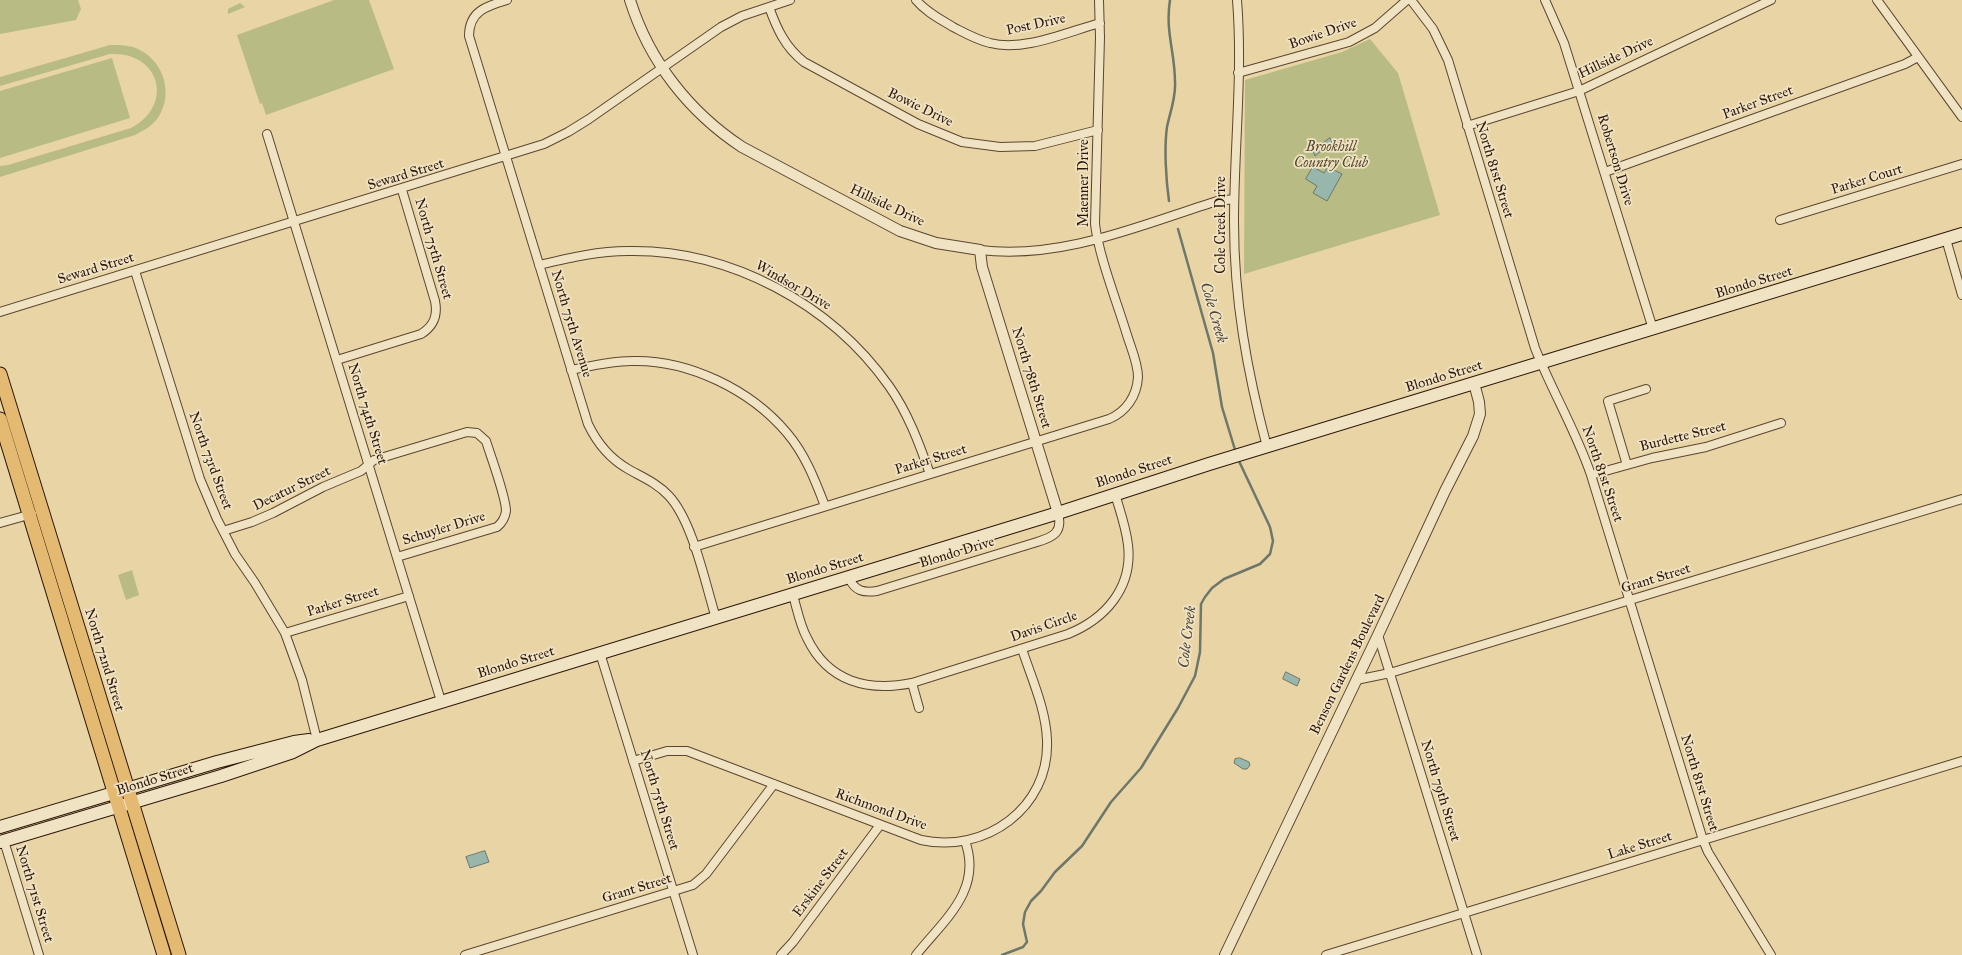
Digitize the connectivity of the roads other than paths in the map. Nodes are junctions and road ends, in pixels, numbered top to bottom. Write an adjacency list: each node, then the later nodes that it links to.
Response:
1 (507, 0): 22 (street, North 75th Avenue)
2 (630, 0): 15 (street, Hillside Drive)
3 (790, 0): 12 (street, Seward Street)
4 (916, 0): 13 (street, Post Drive)
5 (1099, 0): 13 (street, Maenner Drive)
6 (1237, 0): 16 (street, Cole Creek Drive)
7 (1407, 0): 16 (street, Bowie Drive)
8 (1412, 0): 19 (street, North 81st Street)
9 (1770, 0): 17 (street, Hillside Drive)
10 (1877, 0): 14 (street)
11 (1548, 1): 17 (street, Robertson Drive)
12 (769, 6): 15 (street, Seward Street); 20 (street, Bowie Drive)
13 (1100, 23): 20 (street, Maenner Drive)
14 (1918, 57): 18 (street); 24 (street, Parker Street)
15 (661, 68): 22 (street, Seward Street); 32 (street, Hillside Drive)
16 (1238, 73): 26 (street, Cole Creek Drive)
17 (1579, 90): 19 (street, Hillside Drive); 24 (street, Robertson Drive)
18 (1962, 117)
19 (1467, 126): 40 (street, North 81st Street)
20 (1098, 130): 30 (street, Maenner Drive)
21 (267, 134): 28 (street, North 74th Street)
22 (506, 157): 25 (street, Seward Street); 33 (street, North 75th Avenue)
23 (1962, 164): 27 (street, Parker Court)
24 (1605, 172): 37 (street, Robertson Drive)
25 (402, 190): 28 (street, Seward Street); 38 (street, North 75th Street)
26 (1234, 199): 30 (street, Hillside Drive); 48 (street, Cole Creek Drive)
27 (1780, 220)
28 (295, 222): 34 (street, Seward Street); 38 (street, North 74th Street)
29 (1962, 234): 31 (main road, Blondo Street)
30 (1098, 238): 32 (street, Hillside Drive); 39 (street, Maenner Drive)
31 (1946, 240): 35 (street); 37 (main road, Blondo Street)
32 (980, 250): 47 (street, North 78th Street)
33 (539, 265): 41 (street, North 75th Avenue); 51 (street, Windsor Drive)
34 (135, 271): 36 (street, Seward Street); 60 (street, North 73rd Street)
35 (1962, 295)
36 (0, 312)
37 (1653, 329): 40 (main road, Blondo Street)
38 (337, 360): 49 (street, North 74th Street)
39 (1135, 361): 47 (street, Parker Street)
40 (1541, 363): 43 (main road, Blondo Street); 52 (street, North 81st Street)
41 (571, 370): 55 (street); 61 (street, North 75th Avenue)
42 (0, 374): 56 (main road, North 72nd Street)
43 (1474, 383): 48 (main road, Blondo Street); 69 (street, Benson Gardens Boulevard)
44 (1646, 389): 50 (street)
45 (0, 422): 58 (main road)
46 (1781, 423): 50 (street, Burdette Street)
47 (1036, 442): 51 (street, Parker Street); 57 (street, North 78th Street)
48 (1267, 447): 53 (main road, Blondo Street)
49 (369, 465): 60 (street, Decatur Street); 62 (street, North 74th Street); 62 (street, Schuyler Drive)
50 (1627, 465): 52 (street, Burdette Street)
51 (930, 474): 55 (street, Parker Street)
52 (1591, 475): 66 (street, North 81st Street)
53 (1115, 494): 57 (main road, Blondo Street); 70 (street, Davis Circle)
54 (1962, 499): 66 (street, Grant Street)
55 (825, 506): 61 (street, Parker Street)
56 (42, 511): 58 (street); 81 (main road, North 72nd Street)
57 (1058, 513): 63 (main road, Blondo Street); 63 (street, Blondo Drive)
58 (28, 515): 59 (street); 82 (main road)
59 (0, 523)
60 (223, 531): 68 (street, North 73rd Street)
61 (694, 547): 67 (street, North 75th Avenue)
62 (397, 557): 65 (street, North 74th Street)
63 (849, 578): 64 (main road, Blondo Street)
64 (793, 595): 67 (main road, Blondo Street); 74 (street, Davis Circle)
65 (409, 596): 68 (street, Parker Street); 75 (street, North 74th Street)
66 (1629, 600): 72 (street, Grant Street); 87 (street, North 81st Street)
67 (716, 618): 71 (main road, Blondo Street)
68 (285, 633): 77 (street, North 73rd Street)
69 (1378, 635): 72 (street, North 79th Street); 73 (street, Benson Gardens Boulevard)
70 (1022, 648): 74 (street, Davis Circle); 88 (street, Richmond Drive)
71 (600, 653): 75 (main road, Blondo Street); 78 (street, North 75th Street)
72 (1390, 673): 73 (street, Grant Street); 91 (street, North 79th Street)
73 (1356, 680): 100 (street, Benson Gardens Boulevard)
74 (912, 683): 76 (street)
75 (441, 701): 77 (main road, Blondo Street)
76 (919, 708)
77 (316, 740): 81 (main road, Blondo Street); 83 (main road, Blondo Street)
78 (633, 761): 80 (street, Richmond Drive); 90 (street, North 75th Street)
79 (1962, 761): 87 (street, Lake Street)
80 (774, 784): 85 (street, Richmond Drive); 90 (street, Grant Street)
81 (127, 789): 82 (main road, Blondo Street); 83 (main road, North 72nd Street)
82 (114, 793): 84 (main road); 86 (main road, Blondo Street)
83 (131, 803): 84 (main road, Blondo Street); 95 (main road, North 72nd Street)
84 (118, 807): 89 (main road, Blondo Street); 94 (main road)
85 (880, 825): 88 (street, Richmond Drive); 98 (street, Erskine Street)
86 (0, 827)
87 (1703, 840): 91 (street, Lake Street); 103 (street, North 81st Street)
88 (965, 841): 99 (street)
89 (2, 842): 93 (street, North 71st Street)
90 (674, 891): 96 (street, Grant Street); 97 (street, North 75th Street)
91 (1464, 913): 92 (street, Lake Street); 102 (street, North 79th Street)
92 (1347, 952): 101 (street, Lake Street)
93 (39, 955)
94 (164, 955)
95 (179, 955)
96 (465, 955)
97 (694, 955)
98 (781, 955)
99 (916, 955)
100 (1225, 955)
101 (1326, 955)
102 (1477, 955)
103 (1771, 955)

